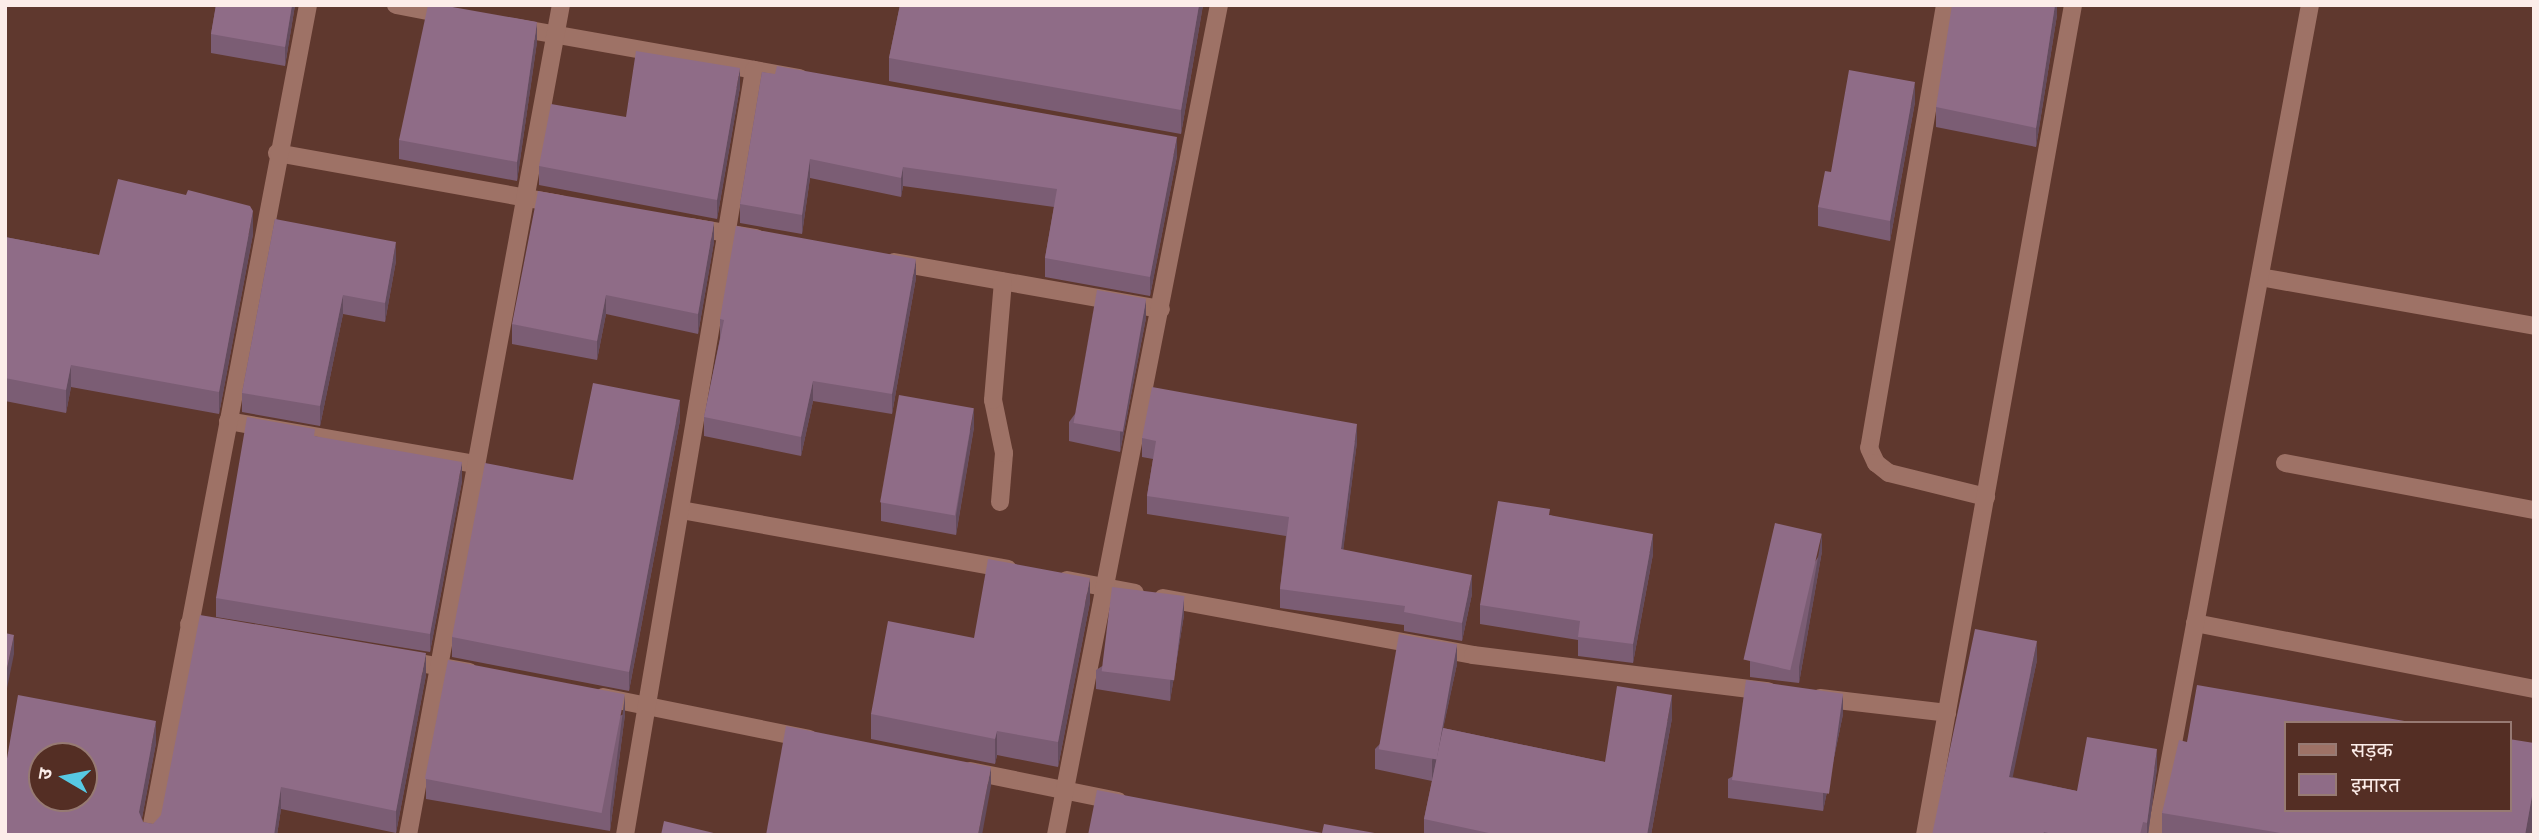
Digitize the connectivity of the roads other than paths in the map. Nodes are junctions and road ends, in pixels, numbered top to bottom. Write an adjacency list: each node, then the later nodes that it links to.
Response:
1 (308, 5): 13 (street)
2 (396, 5): 8 (street)
3 (561, 5): 10 (street)
4 (1219, 5): 22 (street)
5 (1945, 5): 27 (street)
6 (2073, 5): 27 (street)
7 (2310, 5): 20 (street)
8 (463, 18)
9 (489, 23): 10 (street)
10 (555, 35): 11 (street); 14 (street)
11 (754, 70): 12 (street); 17 (street)
12 (823, 82)
13 (277, 153): 14 (street); 24 (street)
14 (525, 198): 15 (street); 26 (street)
15 (579, 207)
16 (673, 224): 17 (street)
17 (727, 233): 18 (street); 29 (street)
18 (779, 242)
19 (872, 258): 21 (street)
20 (2260, 277): 23 (street); 34 (street)
21 (1003, 281): 22 (street); 28 (street)
22 (1161, 309): 33 (street)
23 (2534, 326)
24 (228, 421): 26 (street); 35 (street)
25 (2285, 463): 30 (street)
26 (474, 464): 38 (street)
27 (1986, 496): 43 (street)
28 (1000, 502)
29 (681, 510): 31 (street); 42 (street)
30 (2534, 510)
31 (1025, 572)
32 (1052, 578): 33 (street)
33 (1107, 587): 43 (street); 46 (street)
34 (2196, 623): 40 (street); 53 (street)
35 (189, 624): 36 (street); 48 (street)
36 (244, 633)
37 (381, 656): 38 (street)
38 (436, 665): 39 (street); 49 (street)
39 (489, 675)
40 (2534, 689)
41 (581, 693): 42 (street)
42 (646, 706): 44 (street); 50 (street)
43 (1947, 713): 52 (street)
44 (822, 741)
45 (957, 769): 46 (street)
46 (1065, 791): 47 (street); 51 (street)
47 (1134, 804)
48 (150, 835)
49 (408, 835)
50 (625, 835)
51 (1056, 835)
52 (1925, 835)
53 (2155, 835)

